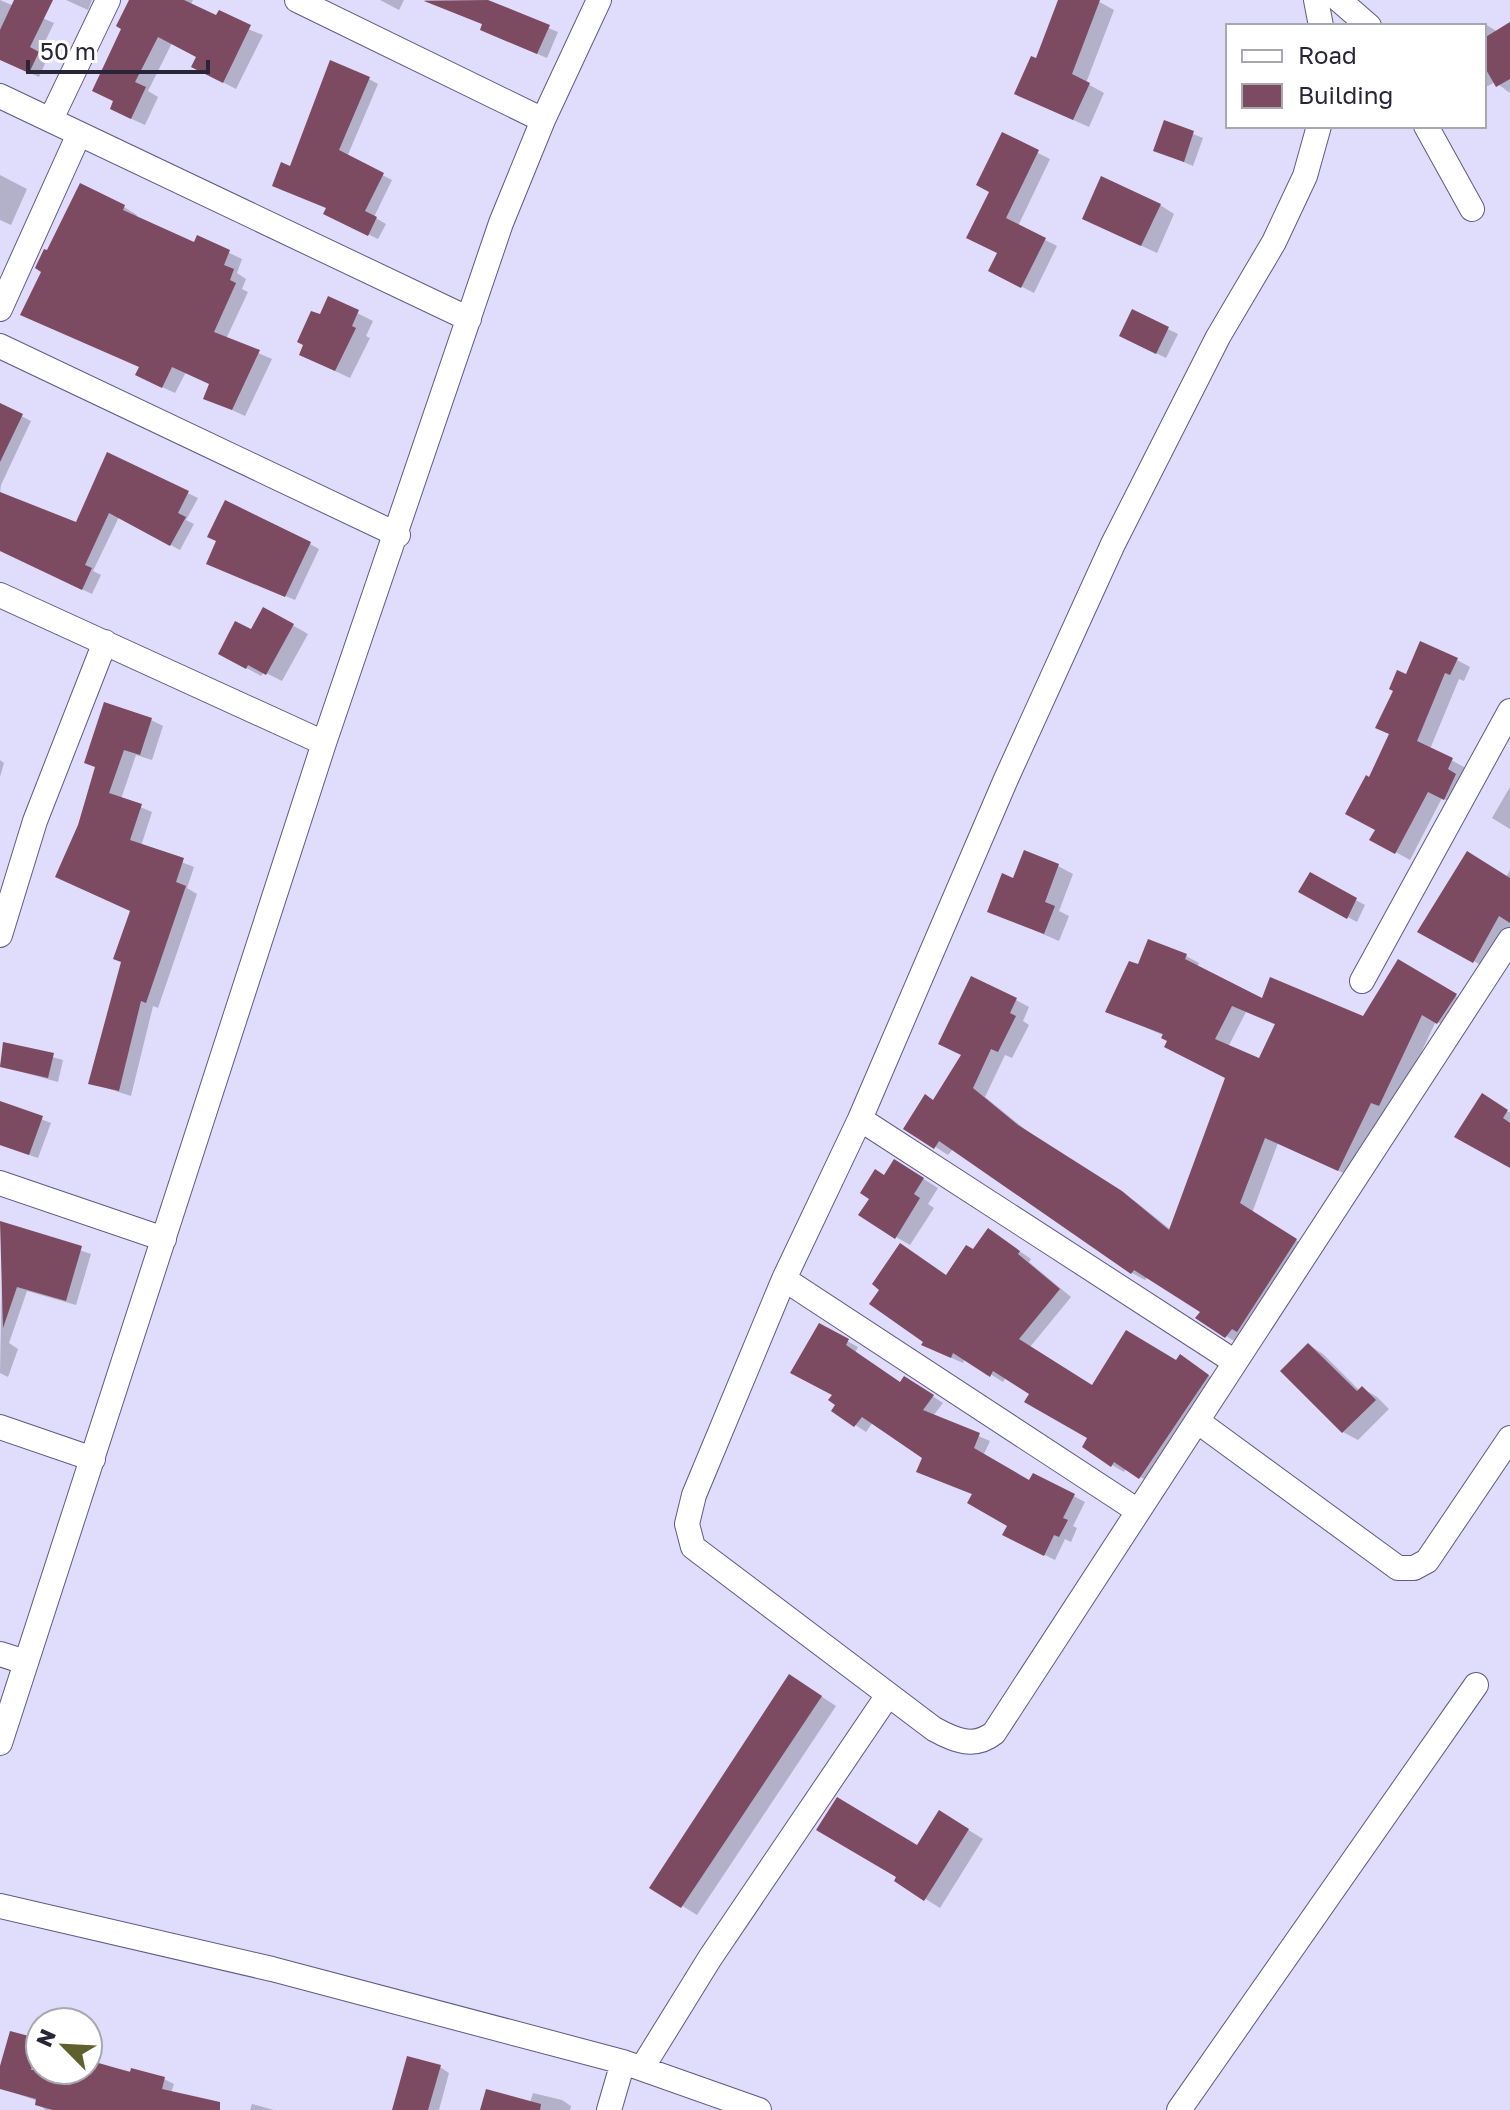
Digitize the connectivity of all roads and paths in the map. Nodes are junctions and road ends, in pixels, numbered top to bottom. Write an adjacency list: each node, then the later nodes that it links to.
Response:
1 (108, 0): 9 (street)
2 (297, 0): 10 (street)
3 (599, 0): 10 (street)
4 (1316, 0): 6 (street)
5 (1339, 0): 7 (street)
6 (1321, 24)
7 (1367, 24)
8 (0, 96): 9 (street)
9 (51, 119): 13 (street)
10 (543, 120): 16 (street)
11 (1318, 128): 26 (street)
12 (1427, 128): 14 (street)
13 (79, 134): 15 (street); 16 (street)
14 (1472, 209)
15 (0, 309)
16 (469, 319): 18 (street)
17 (0, 346): 18 (street)
18 (398, 535): 22 (street)
19 (0, 595): 20 (street)
20 (105, 642): 22 (street); 23 (street)
21 (1510, 711): 25 (street)
22 (324, 743): 28 (street)
23 (0, 935)
24 (1510, 940): 30 (street)
25 (1362, 981)
26 (860, 1119): 29 (street); 30 (street)
27 (0, 1183): 28 (street)
28 (164, 1239): 34 (street)
29 (784, 1279): 35 (street); 39 (street)
30 (1235, 1362): 31 (street)
31 (1197, 1421): 33 (street); 35 (street)
32 (0, 1427): 34 (street)
33 (1510, 1438)
34 (93, 1459): 37 (street)
35 (1138, 1511): 39 (street)
36 (0, 1654): 37 (street)
37 (25, 1662): 40 (street)
38 (1476, 1685): 45 (street)
39 (888, 1695): 42 (street)
40 (0, 1743)
41 (0, 1906): 42 (street)
42 (633, 2065): 43 (street); 44 (street)
43 (609, 2110)
44 (759, 2110)
45 (1179, 2110)

